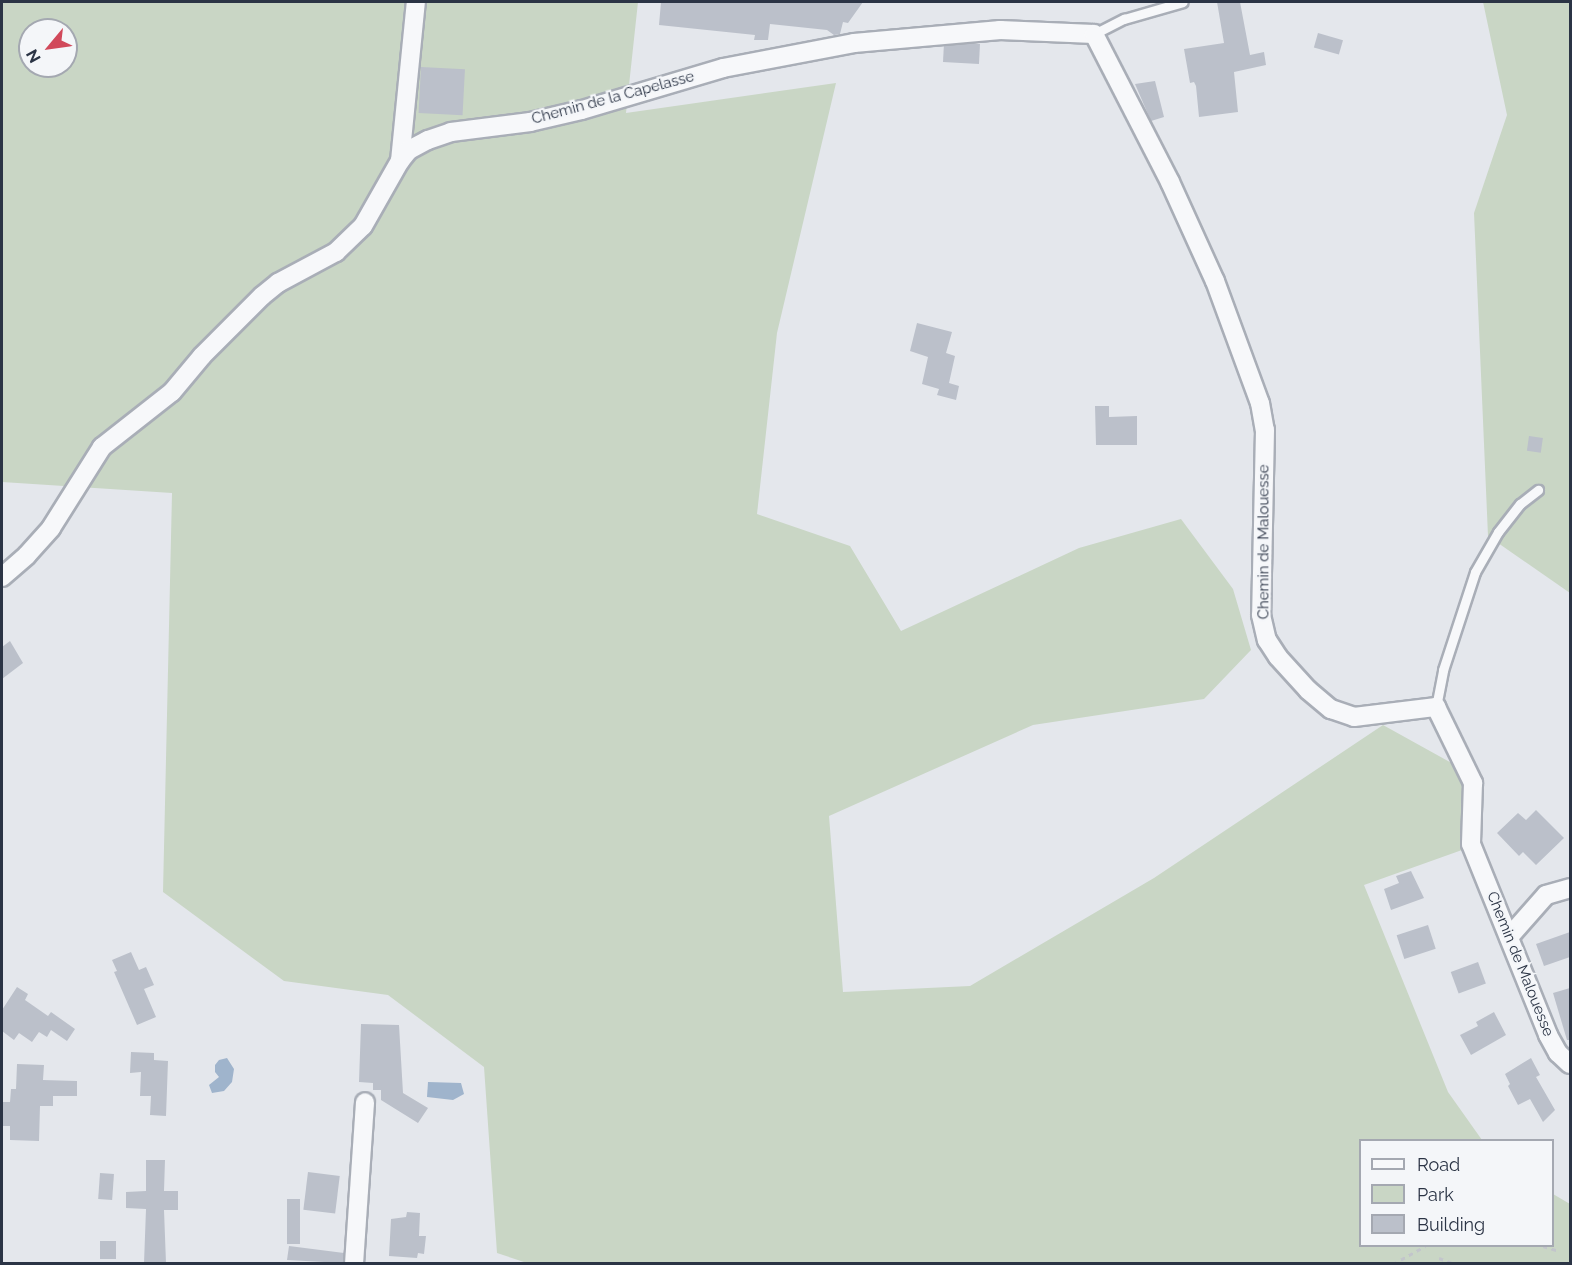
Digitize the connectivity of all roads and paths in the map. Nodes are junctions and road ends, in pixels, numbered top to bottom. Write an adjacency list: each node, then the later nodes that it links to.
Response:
1 (416, 2): 4 (street)
2 (1183, 2): 3 (lane)
3 (1094, 34): 4 (street, Chemin de la Capelasse); 7 (street, Chemin de Malouesse)
4 (400, 161): 6 (street, Chemin de la Capelasse)
5 (1538, 490): 7 (lane)
6 (2, 578)
7 (1436, 707): 9 (street, Chemin de Malouesse)
8 (1570, 888): 9 (street)
9 (1509, 937): 10 (street, Chemin de Malouesse)
10 (1570, 1064)
11 (365, 1102): 16 (street)
12 (1422, 1247): 17 (path)
13 (1548, 1247): 14 (path)
14 (1556, 1250)
15 (1439, 1258): 18 (path)
16 (354, 1263)
17 (1394, 1263)
18 (1455, 1263)

